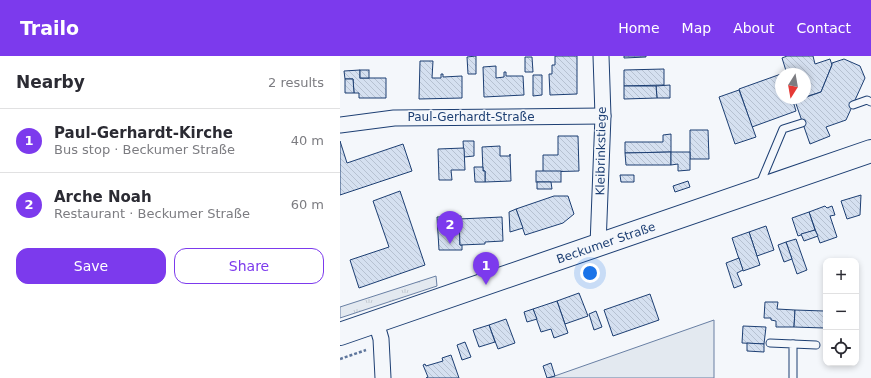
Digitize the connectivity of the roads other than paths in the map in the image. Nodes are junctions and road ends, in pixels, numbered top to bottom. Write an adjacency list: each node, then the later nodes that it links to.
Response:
1 (602, 56): 4 (street, Kleibrinkstiege)
2 (871, 102): 3 (lane)
3 (853, 105)
4 (603, 116): 6 (street, Paul-Gerhardt-Straße); 9 (street, Kleibrinkstiege)
5 (802, 123): 8 (lane)
6 (340, 125)
7 (871, 151): 8 (main road, Beckumer Straße)
8 (758, 189): 9 (main road, Beckumer Straße)
9 (598, 245): 10 (main road, Beckumer Straße)
10 (376, 322): 11 (main road, Beckumer Straße); 15 (street)
11 (340, 334)
12 (770, 343): 13 (lane)
13 (793, 344): 14 (lane); 16 (lane)
14 (816, 345)
15 (383, 378)
16 (793, 378)

